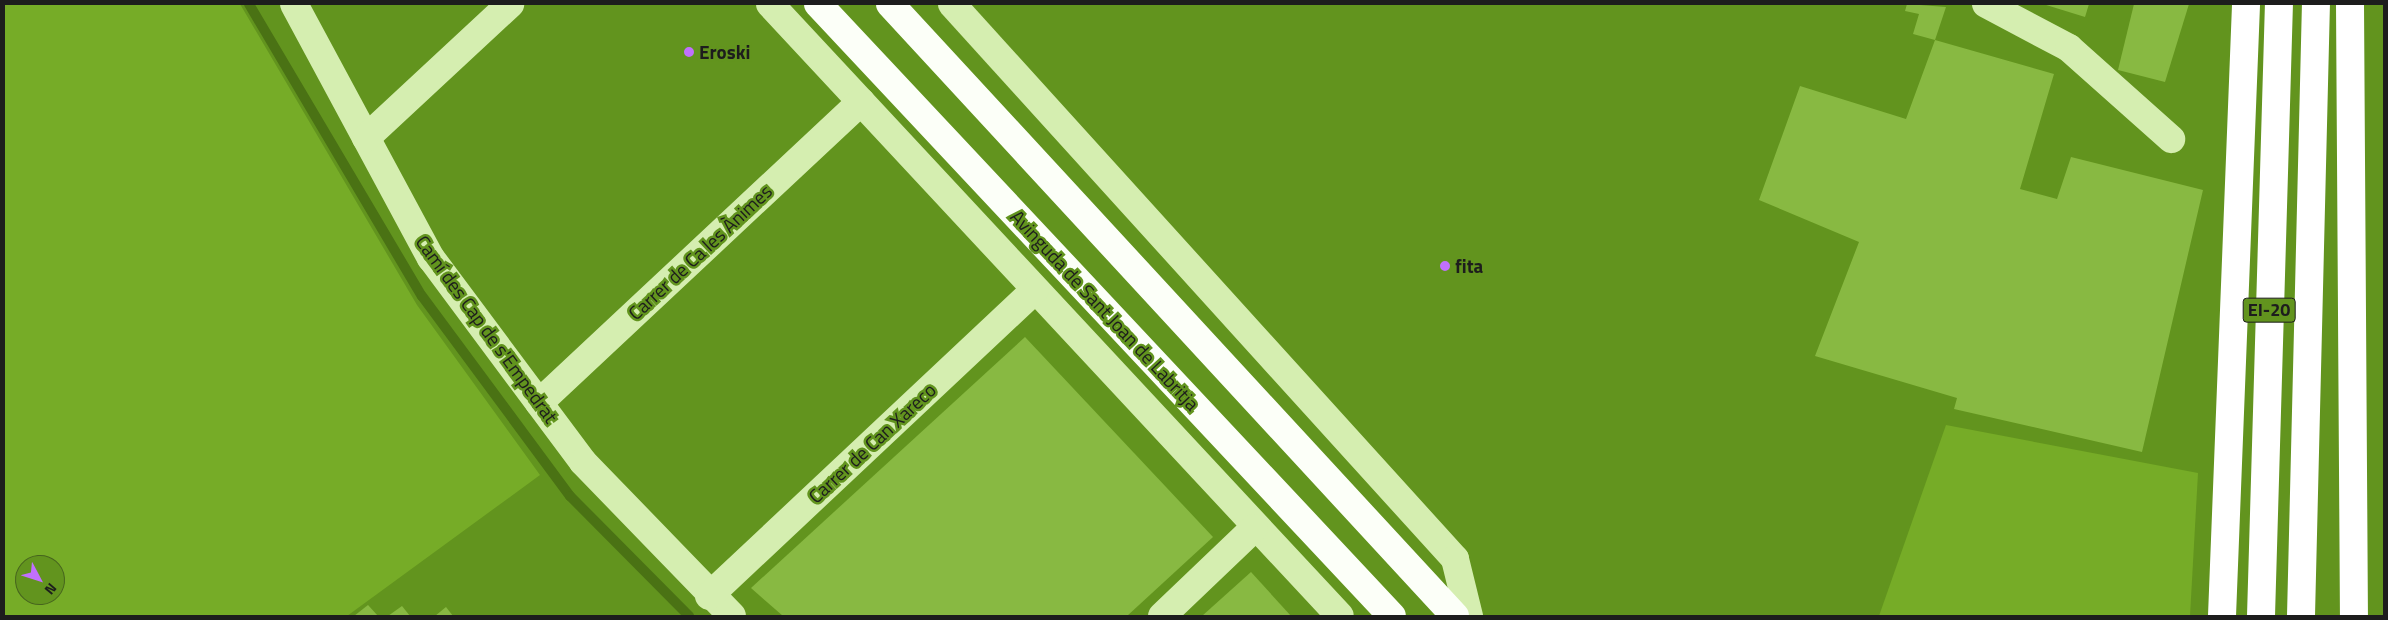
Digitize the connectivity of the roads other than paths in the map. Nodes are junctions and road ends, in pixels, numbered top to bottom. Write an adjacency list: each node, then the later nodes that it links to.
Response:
1 (294, 4): 13 (street, Camí des Cap de s'Empedrat)
2 (510, 4): 13 (street)
3 (770, 4): 12 (street, Avinguda de Sant Joan de Labritja)
4 (818, 4): 22 (main road, Avinguda de Sant Joan de Labritja)
5 (890, 4): 23 (main road)
6 (952, 4): 24 (street)
7 (1986, 4): 14 (street)
8 (2246, 4): 25 (highway)
9 (2278, 4): 26 (highway, EI-20)
10 (2316, 4): 27 (highway, EI-20)
11 (2350, 4): 28 (highway)
12 (861, 102): 15 (street, Avinguda de Sant Joan de Labritja); 16 (street, Carrer de Ca les Ànimes)
13 (366, 138): 16 (street, Camí des Cap de s'Empedrat)
14 (2171, 139)
15 (1035, 290): 17 (street, Avinguda de Sant Joan de Labritja); 18 (street, Carrer de Can Xareco)
16 (539, 403): 18 (street, Camí des Cap de s'Empedrat)
17 (1254, 528): 20 (street); 21 (street, Avinguda de Sant Joan de Labritja)
18 (709, 596): 19 (street, Camí des Cap de s'Empedrat)
19 (732, 616)
20 (1162, 616)
21 (1340, 616)
22 (1392, 616)
23 (1455, 616)
24 (1469, 616)
25 (2222, 616)
26 (2261, 616)
27 (2301, 616)
28 (2354, 616)

